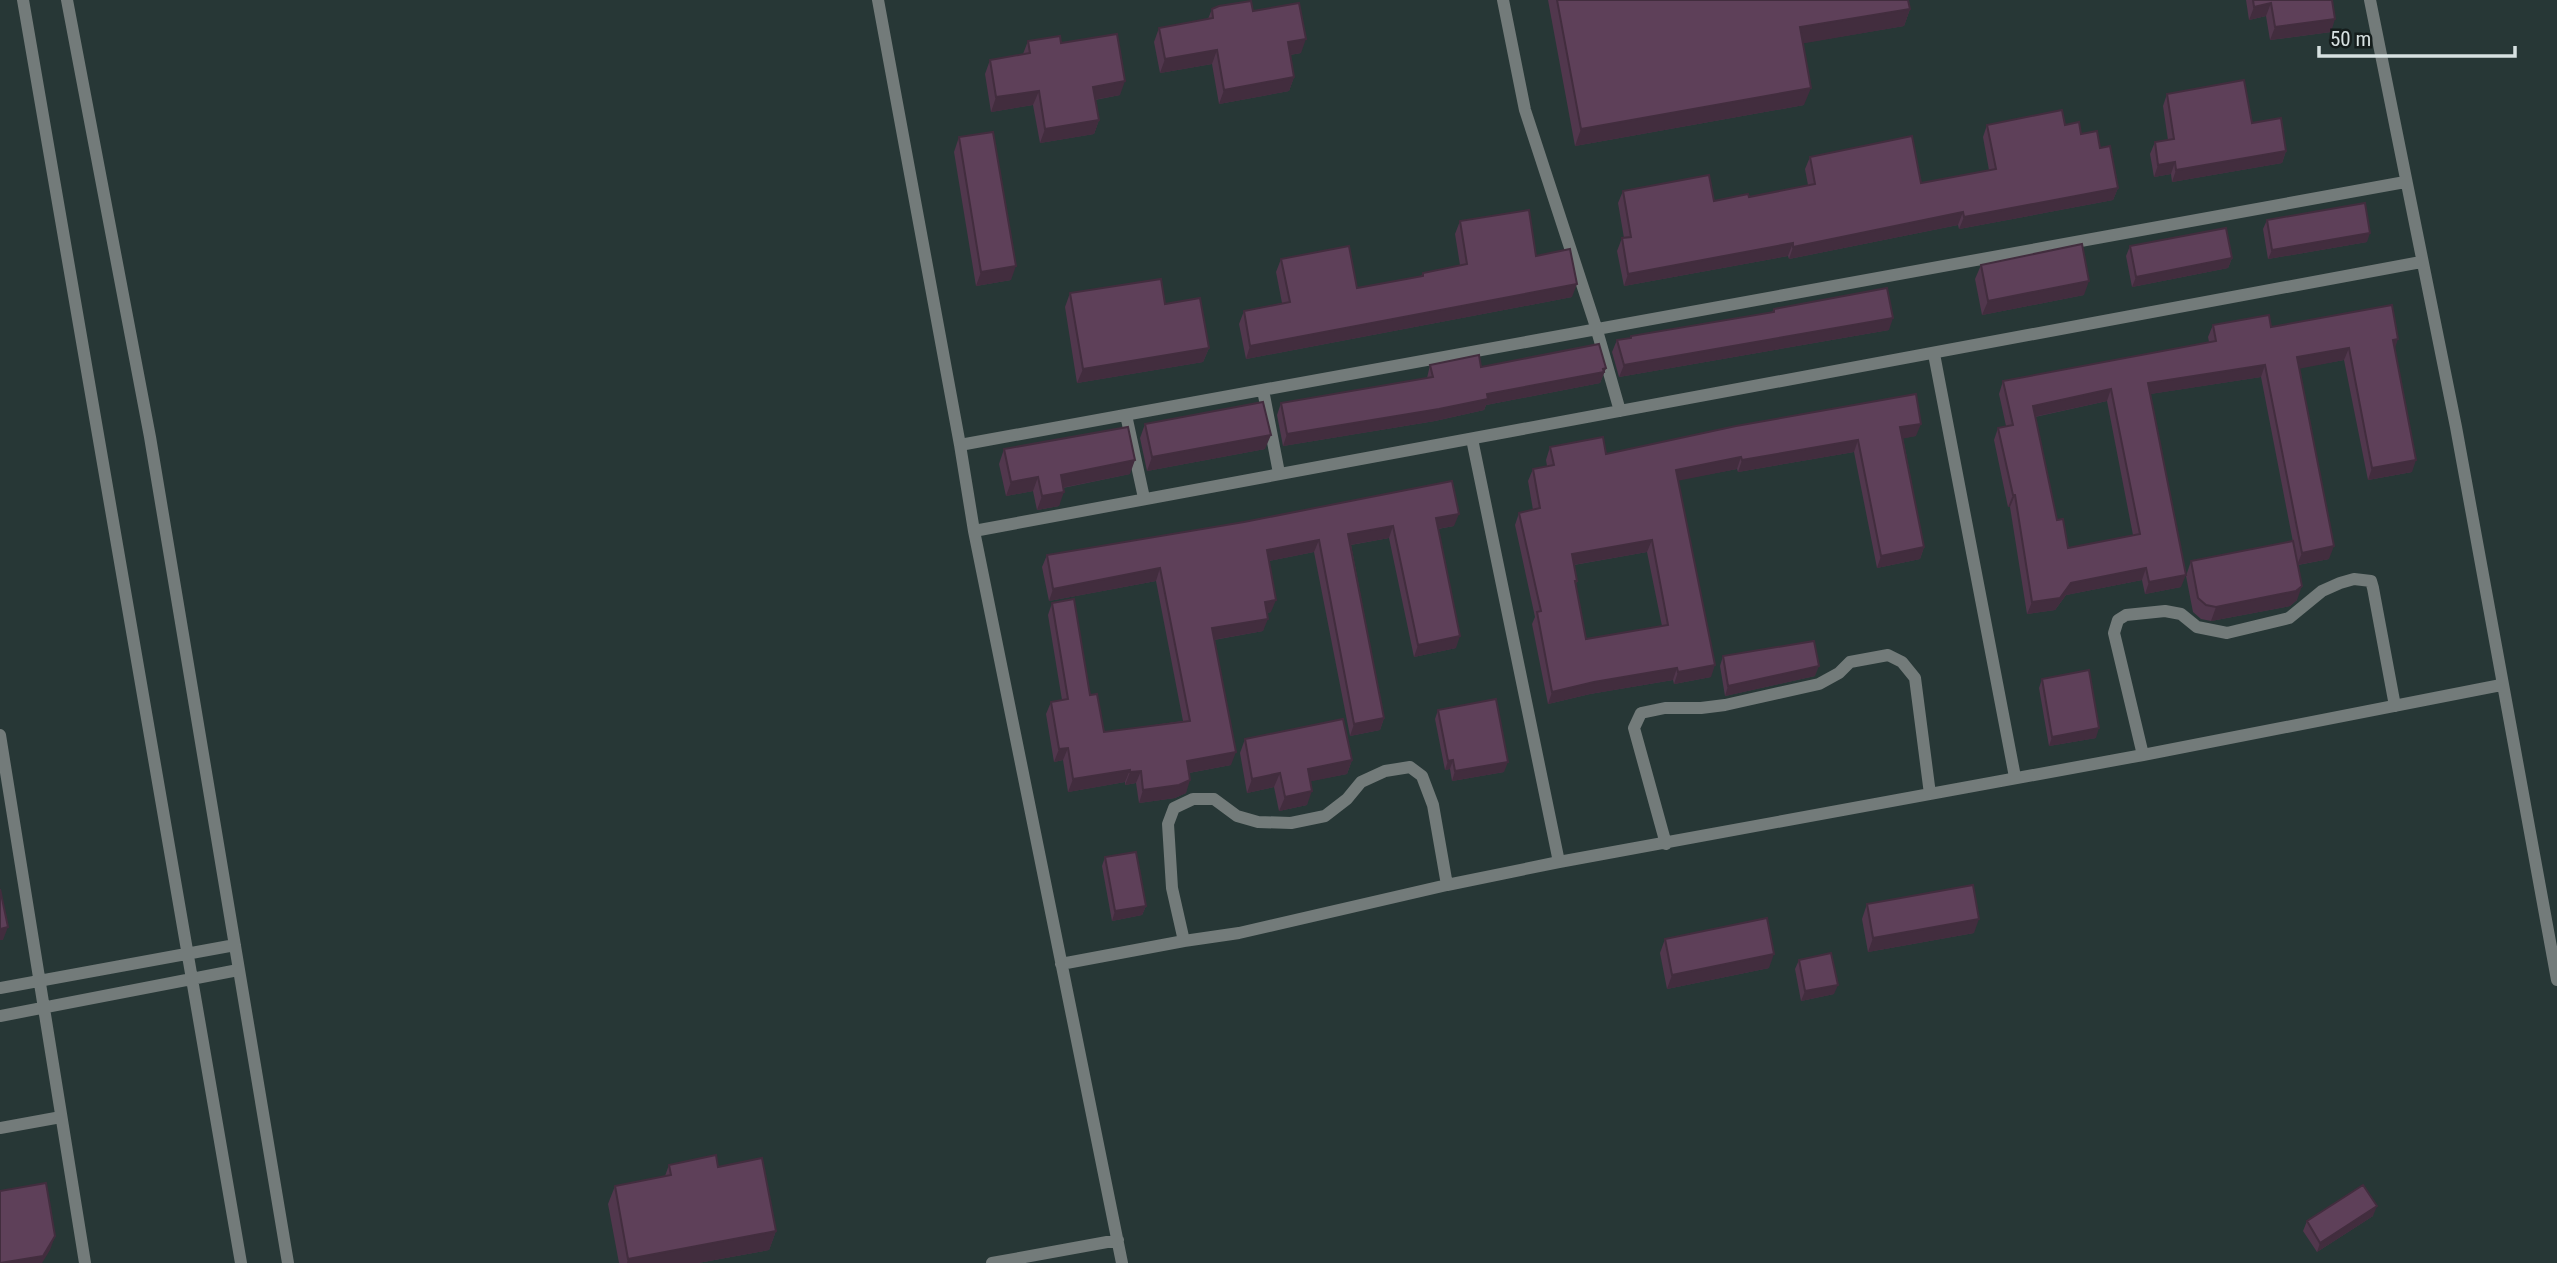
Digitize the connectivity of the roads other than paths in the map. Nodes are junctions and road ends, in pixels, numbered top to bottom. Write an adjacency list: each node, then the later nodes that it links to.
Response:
1 (23, 0): 29 (lane)
2 (67, 0): 28 (lane)
3 (877, 0): 14 (lane)
4 (1503, 0): 8 (lane)
5 (2370, 0): 6 (lane)
6 (2405, 181): 7 (lane); 8 (lane)
7 (2421, 262): 9 (lane); 18 (lane)
8 (1596, 327): 10 (lane); 11 (lane)
9 (1934, 354): 11 (lane); 22 (lane)
10 (1263, 390): 12 (lane); 15 (lane)
11 (1620, 411): 13 (lane)
12 (1126, 415): 14 (lane); 16 (lane)
13 (1472, 439): 15 (lane); 25 (lane)
14 (960, 445): 17 (lane)
15 (1279, 473): 16 (lane)
16 (1143, 498): 17 (lane)
17 (974, 531): 30 (lane)
18 (2501, 685): 19 (lane); 33 (lane)
19 (2395, 706): 21 (lane); 21 (lane)
20 (0, 736): 34 (lane)
21 (2143, 755): 22 (lane)
22 (2015, 777): 23 (lane)
23 (1930, 794): 24 (lane); 24 (lane)
24 (1666, 844): 25 (lane)
25 (1559, 862): 26 (lane)
26 (1447, 885): 27 (lane); 27 (lane)
27 (1184, 941): 30 (lane)
28 (235, 945): 29 (lane); 31 (lane)
29 (188, 954): 32 (lane); 34 (lane)
30 (1061, 964): 40 (lane)
31 (238, 970): 32 (lane); 43 (lane)
32 (192, 979): 36 (lane); 42 (lane)
33 (2557, 980)
34 (40, 981): 35 (lane); 36 (lane)
35 (0, 988)
36 (43, 1008): 37 (lane); 38 (lane)
37 (0, 1016)
38 (61, 1117): 39 (lane); 41 (lane)
39 (0, 1128)
40 (1118, 1240): 44 (lane); 45 (lane)
41 (85, 1263)
42 (241, 1263)
43 (288, 1263)
44 (992, 1263)
45 (1122, 1263)

